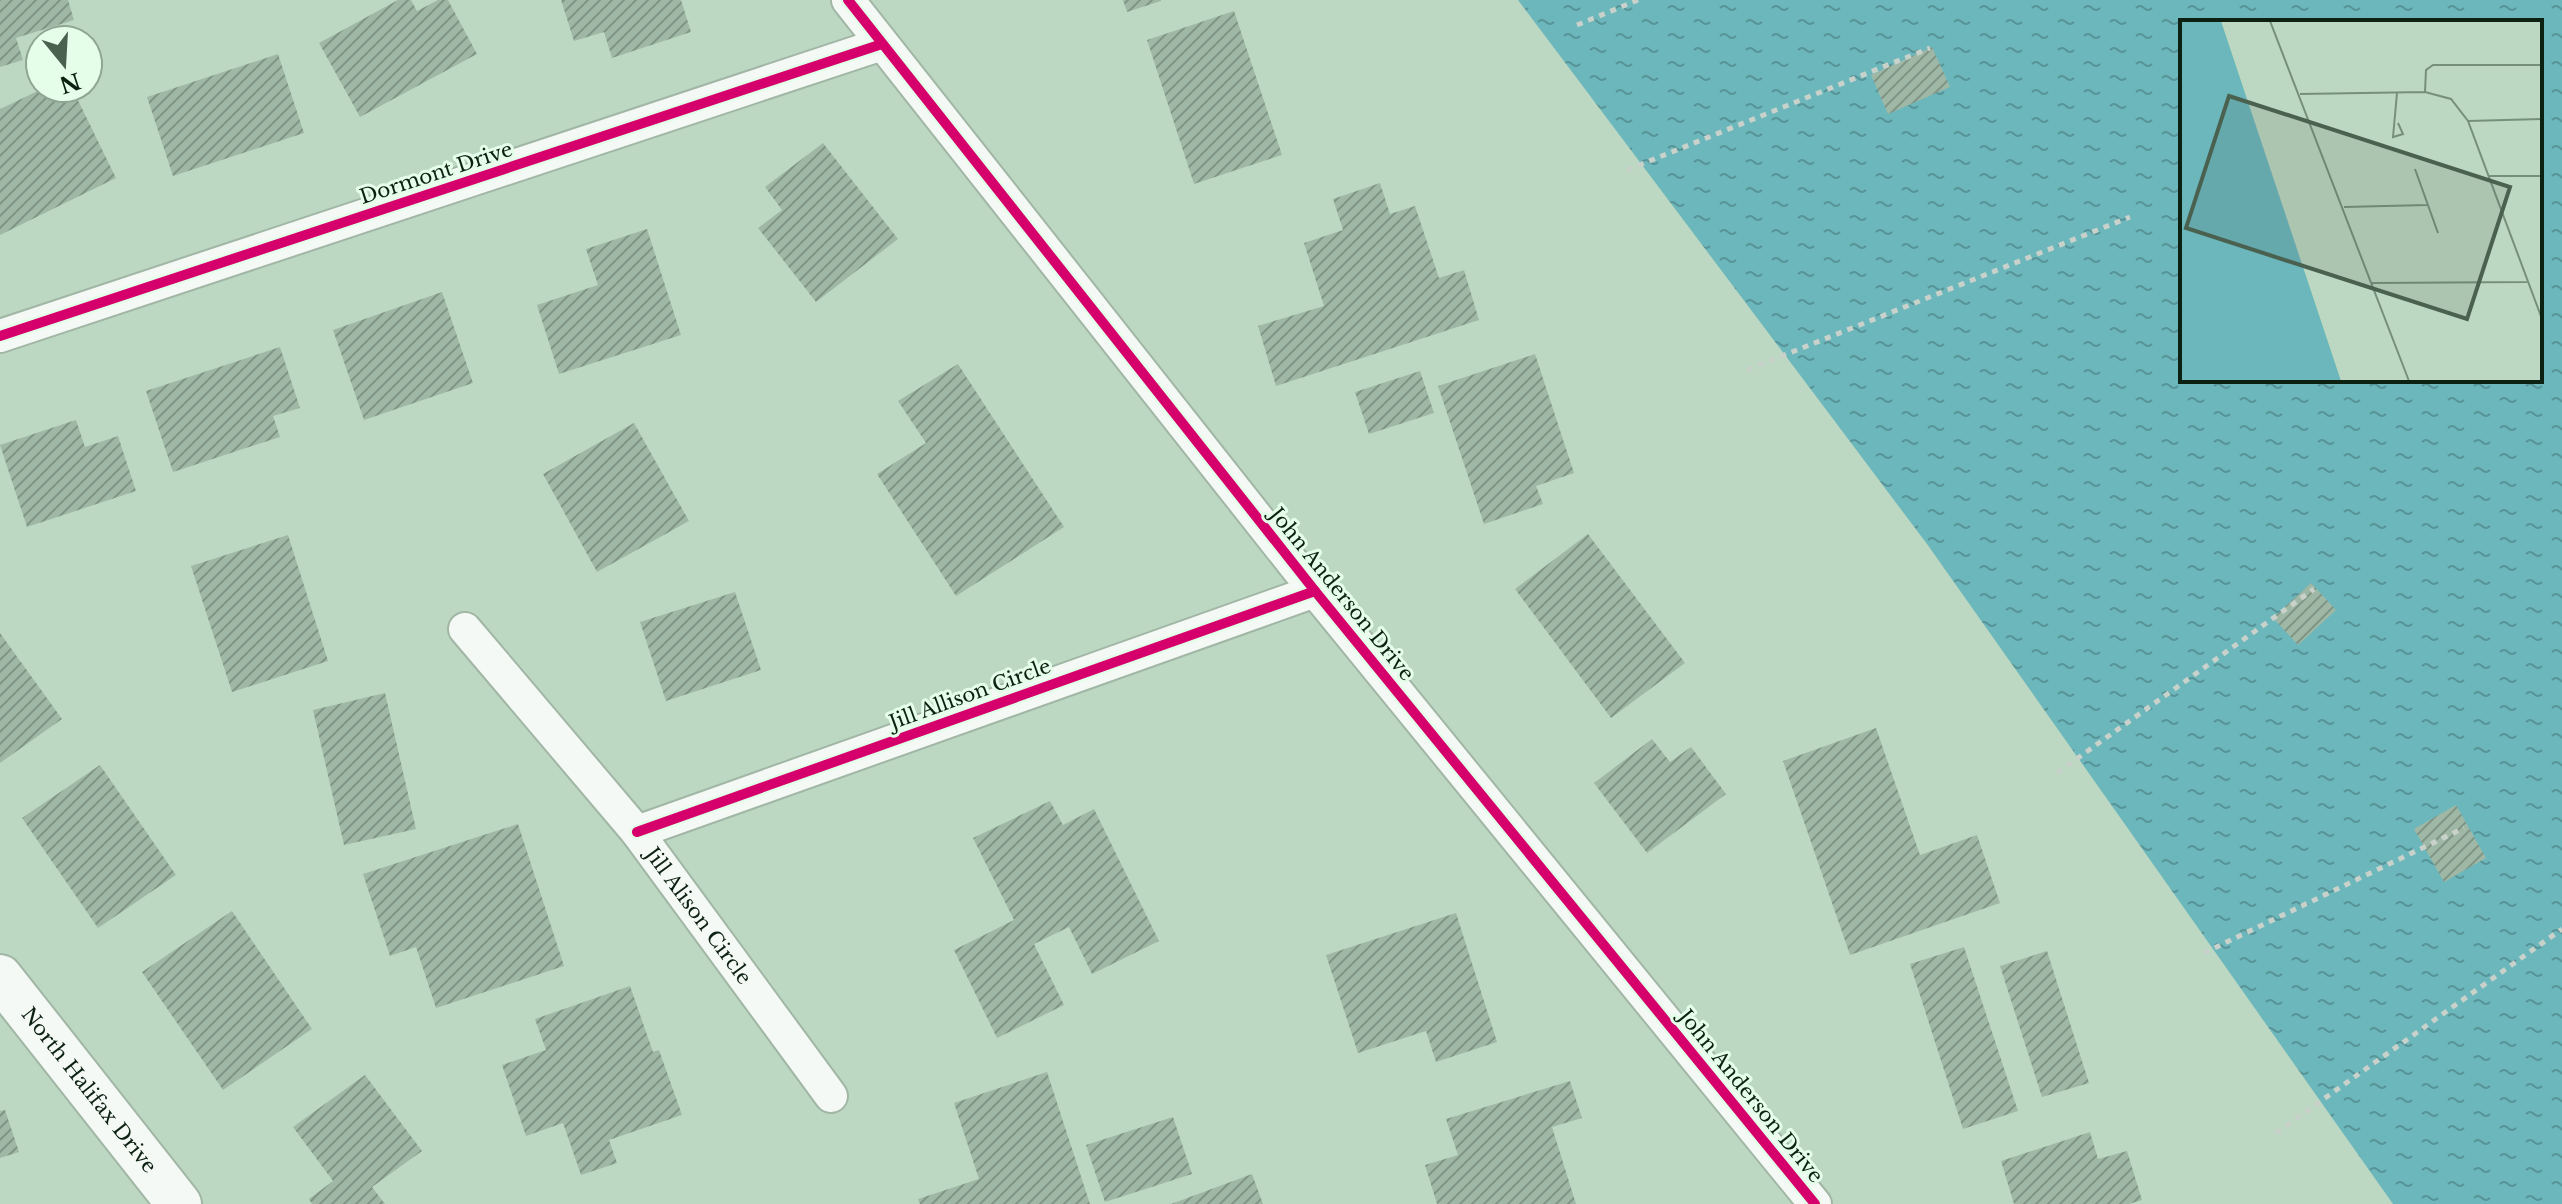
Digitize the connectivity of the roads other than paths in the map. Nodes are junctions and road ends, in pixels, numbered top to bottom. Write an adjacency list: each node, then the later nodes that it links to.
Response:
1 (848, 0): 2 (street, John Anderson Drive)
2 (882, 44): 3 (street, Dormont Drive); 4 (street, John Anderson Drive)
3 (0, 336)
4 (1315, 591): 6 (street, Jill Allison Circle); 10 (street, John Anderson Drive)
5 (465, 629): 6 (street, Jill Alison Circle)
6 (637, 832): 8 (street, Jill Alison Circle)
7 (0, 977): 9 (street, North Halifax Drive)
8 (831, 1096)
9 (179, 1204)
10 (1815, 1204)

